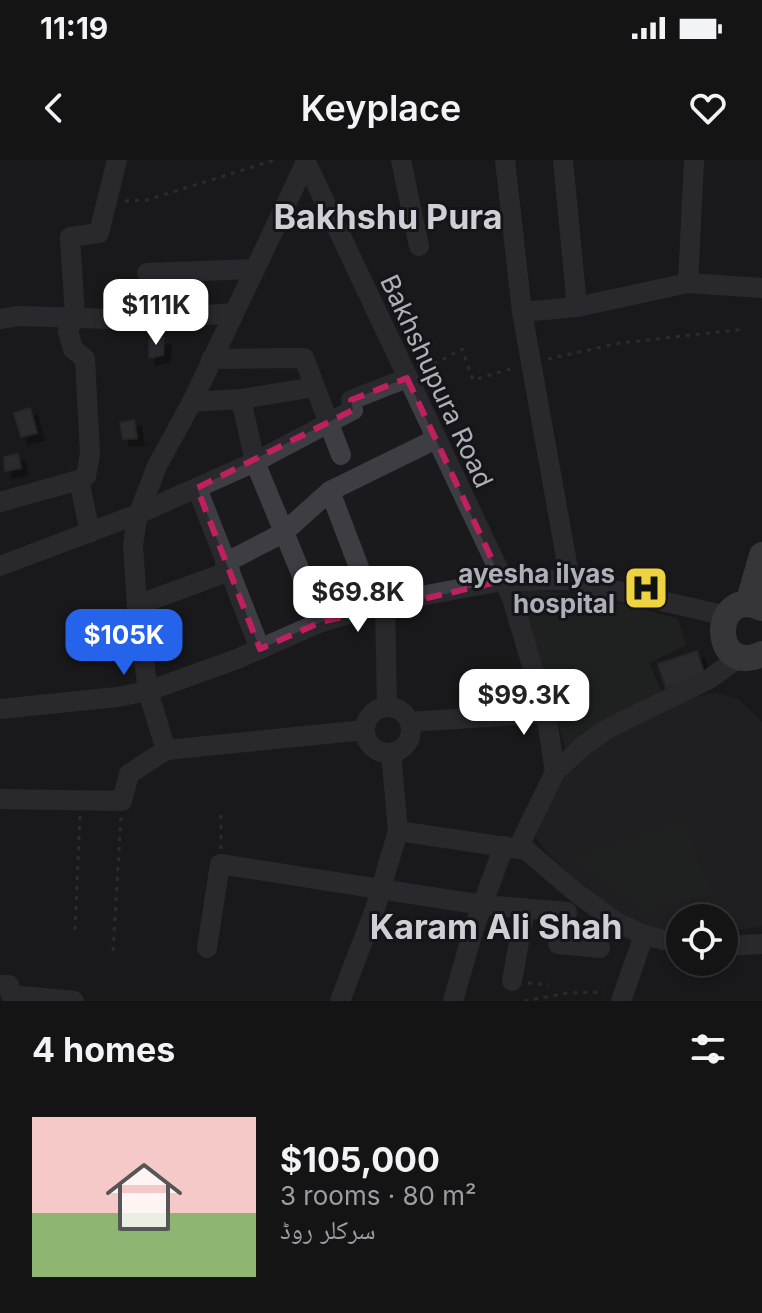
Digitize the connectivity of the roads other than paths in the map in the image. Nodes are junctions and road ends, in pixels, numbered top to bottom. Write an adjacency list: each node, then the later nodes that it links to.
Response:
1 (117, 160): 15 (street)
2 (401, 160): 7 (street)
3 (505, 160): 13 (street)
4 (563, 160): 12 (street)
5 (694, 160): 10 (street)
6 (305, 161): 8 (street); 18 (street, Bakhshupura Road)
7 (419, 246)
8 (255, 269): 9 (street); 14 (street)
9 (147, 273)
10 (688, 283): 11 (street); 12 (street)
11 (762, 288)
12 (577, 307): 13 (street)
13 (522, 312): 36 (street)
14 (233, 313): 15 (street); 17 (street)
15 (75, 316): 16 (street); 26 (street)
16 (0, 319)
17 (211, 359): 19 (street); 21 (street)
18 (407, 378): 22 (street); 23 (street, Bakhshupura Road)
19 (315, 387): 20 (street); 22 (street)
20 (241, 399): 21 (street); 25 (street)
21 (192, 402): 30 (street)
22 (329, 423): 24 (street); 25 (street)
23 (436, 439): 28 (street); 37 (street, Bakhshupura Road)
24 (341, 455)
25 (255, 462): 27 (street); 32 (street)
26 (79, 480): 29 (street); 31 (street)
27 (197, 488): 30 (street); 35 (street)
28 (330, 491): 32 (street); 39 (street)
29 (0, 502)
30 (138, 514): 31 (street); 38 (street)
31 (90, 533): 34 (street)
32 (283, 533): 35 (street); 41 (street)
33 (762, 555): 40 (main road)
34 (0, 566)
35 (227, 567): 38 (street); 42 (street)
36 (570, 580): 37 (street); 40 (street)
37 (502, 581): 39 (street); 47 (street, Bakhshupura Road)
38 (137, 605): 44 (street)
39 (379, 606): 41 (street); 45 (street)
40 (745, 609): 43 (main road)
41 (321, 622): 42 (street)
42 (260, 649): 44 (street)
43 (755, 660): 52 (street)
44 (148, 691): 46 (street); 50 (street)
45 (387, 707): 48 (street); 49 (street)
46 (0, 709)
47 (546, 713): 48 (street); 52 (street, Bakhshupura Road)
48 (410, 722): 51 (street)
49 (365, 730): 50 (street); 51 (street)
50 (166, 750): 53 (street)
51 (391, 753): 54 (street)
52 (555, 772): 55 (street)
53 (0, 799)
54 (398, 831): 55 (street); 56 (street)
55 (511, 847): 57 (street); 59 (street)
56 (380, 889): 57 (street); 63 (street); 68 (street)
57 (483, 905): 58 (street); 69 (street)
58 (525, 908): 64 (street); 65 (street)
59 (644, 935): 60 (street); 70 (street)
60 (666, 940)
61 (762, 944): 62 (street)
62 (738, 945)
63 (207, 948)
64 (600, 948)
65 (512, 981)
66 (0, 985): 67 (street)
67 (74, 1001)
68 (340, 1001)
69 (453, 1001)
70 (621, 1001)

